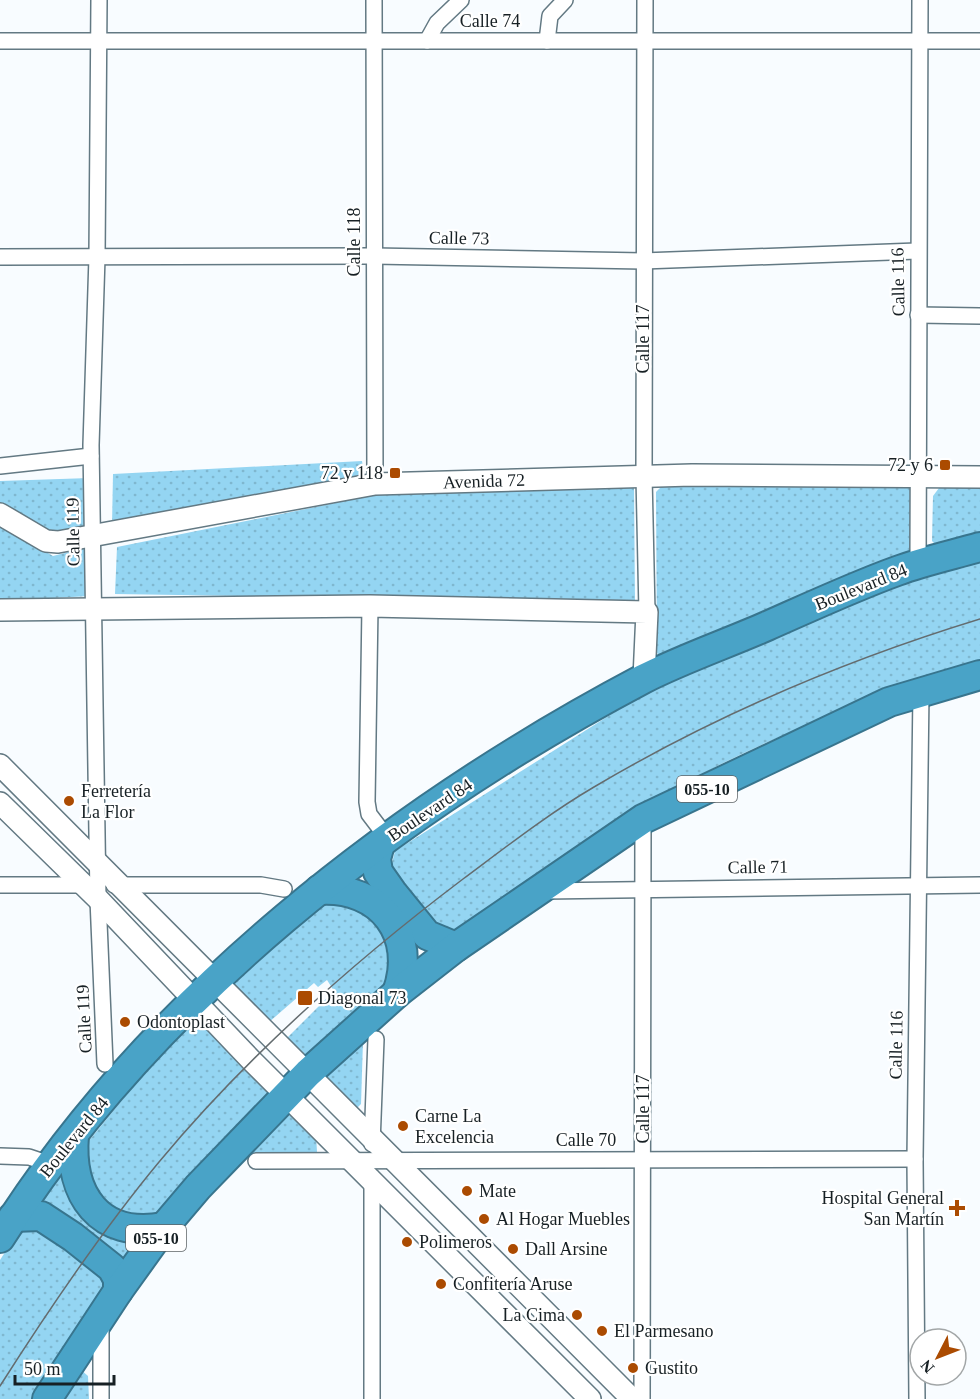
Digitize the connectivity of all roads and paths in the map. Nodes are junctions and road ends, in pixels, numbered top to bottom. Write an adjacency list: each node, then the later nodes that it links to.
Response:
1 (99, 0): 8 (street, Calle 119)
2 (374, 0): 9 (street, Calle 118)
3 (461, 0): 10 (street)
4 (565, 0): 11 (street)
5 (645, 0): 12 (street, Calle 117)
6 (920, 0): 13 (street, Calle 116)
7 (0, 41): 8 (street, Calle 74)
8 (100, 41): 9 (street, Calle 74); 18 (street, Calle 119)
9 (374, 41): 10 (street, Calle 74); 16 (street, Calle 118)
10 (427, 41): 11 (street, Calle 74)
11 (547, 41): 12 (street, Calle 74)
12 (645, 41): 13 (street, Calle 74); 19 (street, Calle 117)
13 (921, 41): 14 (street, Calle 74); 15 (street, Calle 116)
14 (980, 41)
15 (917, 251): 19 (street, Calle 73); 20 (street, Calle 116)
16 (374, 256): 18 (street, Calle 73); 19 (street, Calle 73); 27 (street, Calle 118)
17 (0, 257): 18 (street, Calle 73)
18 (97, 257): 22 (street, Calle 119)
19 (643, 261): 24 (street, Calle 117)
20 (918, 315): 21 (street); 25 (street, Calle 116)
21 (980, 316)
22 (91, 456): 23 (street); 29 (street, Calle 119)
23 (0, 466)
24 (644, 476): 25 (street, Avenida 72); 27 (street, Avenida 72); 35 (street, Calle 117)
25 (919, 476): 26 (street, Avenida 72); 31 (street, Calle 116)
26 (980, 477)
27 (375, 484): 29 (street, Avenida 72)
28 (0, 514): 29 (street, Avenida 72)
29 (93, 534): 33 (street, Calle 119)
30 (980, 547): 31 (highway, Boulevard 84)
31 (918, 564): 37 (highway, Boulevard 84)
32 (370, 606): 33 (street); 35 (street); 42 (street)
33 (93, 609): 34 (street); 43 (street, Calle 119)
34 (0, 610)
35 (647, 612): 37 (street, Calle 117)
36 (980, 675): 38 (highway, 055-10)
37 (644, 678): 42 (highway, Boulevard 84)
38 (921, 692): 41 (highway, 055-10); 44 (street, Calle 116)
39 (0, 765): 43 (street)
40 (0, 803): 50 (street)
41 (643, 819): 48 (street, Calle 117); 52 (highway, 055-10)
42 (384, 841): 51 (highway, Boulevard 84); 53 (highway)
43 (97, 862): 47 (street); 50 (street, Calle 119)
44 (917, 884): 46 (street, Calle 71); 48 (street, Calle 71); 64 (street, Calle 116)
45 (0, 885): 50 (street)
46 (980, 885)
47 (121, 886): 49 (street); 50 (street); 54 (street)
48 (643, 888): 52 (street, Calle 71); 66 (street, Calle 117)
49 (284, 889)
50 (93, 890): 56 (street); 58 (street, Calle 119)
51 (319, 890): 54 (highway, Boulevard 84); 55 (highway)
52 (536, 891): 53 (highway, 055-10)
53 (456, 947): 55 (highway, 055-10)
54 (214, 979): 56 (highway, Boulevard 84); 59 (street)
55 (396, 993): 59 (highway, 055-10)
56 (194, 999): 60 (street); 61 (highway, Boulevard 84)
57 (376, 1039): 62 (street)
58 (105, 1064)
59 (309, 1073): 60 (highway, 055-10); 62 (street)
60 (287, 1095): 69 (street); 70 (highway, 055-10)
61 (74, 1135): 68 (highway, Boulevard 84); 70 (highway)
62 (372, 1137): 65 (street); 69 (street)
63 (0, 1156): 68 (street)
64 (915, 1159): 66 (street, Calle 70); 80 (street, Calle 116)
65 (395, 1160): 66 (street, Calle 70); 69 (street, Calle 70); 78 (street)
66 (642, 1160): 79 (street, Calle 117)
67 (256, 1161): 69 (street, Calle 70)
68 (50, 1164): 71 (highway, Boulevard 84)
69 (366, 1167): 76 (street); 77 (street)
70 (164, 1227): 72 (highway, 055-10)
71 (7, 1228): 72 (highway)
72 (118, 1291): 73 (highway, 055-10)
73 (100, 1317): 74 (highway, 055-10); 75 (street)
74 (47, 1399)
75 (101, 1399)
76 (372, 1399)
77 (590, 1399)
78 (632, 1399)
79 (642, 1399)
80 (916, 1399)

